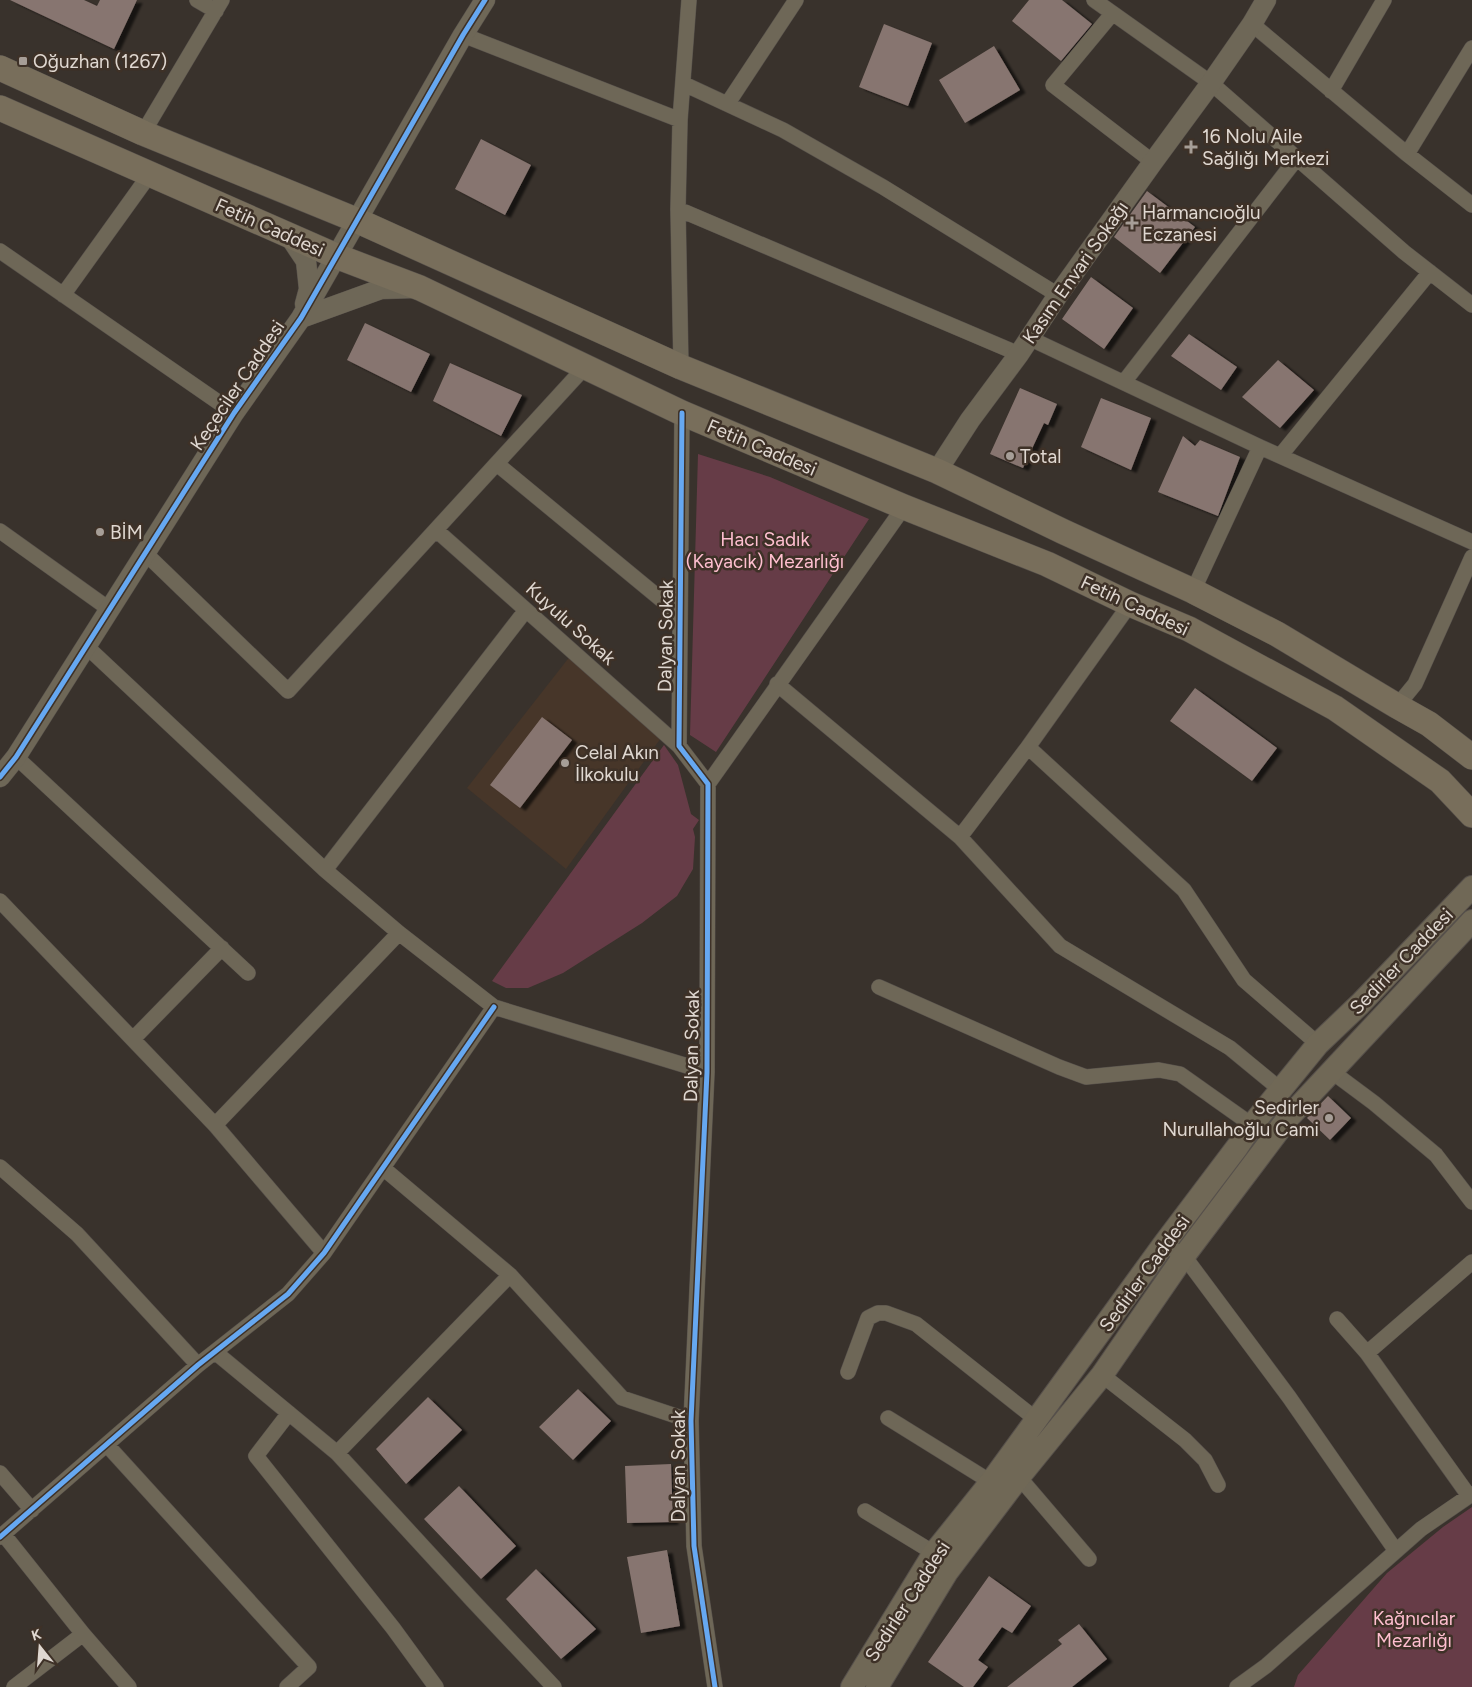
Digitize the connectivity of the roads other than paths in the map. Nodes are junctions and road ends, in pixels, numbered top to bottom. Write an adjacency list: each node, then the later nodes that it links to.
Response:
1 (197, 0): 8 (street)
2 (485, 0): 11 (street, Keçeciler Caddesi)
3 (688, 0): 14 (street)
4 (796, 0): 17 (street)
5 (1094, 0): 9 (street)
6 (1266, 0): 10 (street, Kasım Envari Sokağı)
7 (1384, 0): 16 (street)
8 (219, 5): 20 (street)
9 (1112, 14): 15 (street); 23 (street)
10 (1252, 24): 15 (street, Kasım Envari Sokağı); 16 (street)
11 (463, 35): 19 (street); 27 (street, Keçeciler Caddesi)
12 (1472, 48): 21 (street)
13 (0, 68): 20 (main road, Fetih Caddesi)
14 (684, 84): 17 (street); 19 (street)
15 (1211, 84): 22 (street); 23 (street, Kasım Envari Sokağı)
16 (1331, 91): 21 (street)
17 (728, 103): 34 (street)
18 (0, 108): 24 (main road, Fetih Caddesi)
19 (680, 120): 26 (street)
20 (143, 133): 27 (main road, Fetih Caddesi)
21 (1407, 154): 25 (street)
22 (1297, 158): 31 (street); 40 (street)
23 (1153, 162): 34 (street, Kasım Envari Sokağı)
24 (150, 174): 28 (main road, Fetih Caddesi); 33 (street)
25 (1472, 205)
26 (678, 209): 37 (street); 38 (street)
27 (356, 220): 30 (street, Keçeciler Caddesi); 38 (main road, Fetih Caddesi)
28 (288, 234): 30 (main road, Fetih Caddesi); 36 (street)
29 (0, 251): 33 (street)
30 (336, 256): 32 (main road, Fetih Caddesi); 36 (street, Keçeciler Caddesi)
31 (1430, 272): 35 (street); 44 (street)
32 (420, 288): 36 (street); 39 (main road, Fetih Caddesi)
33 (63, 295): 41 (street)
34 (1058, 295): 37 (street, Kasım Envari Sokağı)
35 (1472, 304)
36 (301, 318): 41 (street, Keçeciler Caddesi)
37 (1024, 346): 40 (street); 46 (street, Kasım Envari Sokağı)
38 (681, 366): 46 (main road, Fetih Caddesi)
39 (585, 367): 42 (main road, Fetih Caddesi); 45 (street)
40 (1124, 382): 43 (street)
41 (234, 412): 52 (street, Keçeciler Caddesi)
42 (682, 413): 47 (main road, Fetih Caddesi); 59 (street, Dalyan Sokak)
43 (1260, 447): 44 (street); 55 (street)
44 (1280, 456): 51 (street)
45 (498, 464): 48 (street); 59 (street)
46 (937, 471): 50 (main road, Fetih Caddesi)
47 (904, 507): 54 (main road, Fetih Caddesi); 61 (street)
48 (436, 530): 52 (street); 58 (street, Kuyulu Sokak)
49 (0, 531): 57 (street)
50 (1064, 532): 54 (main road); 55 (main road, Fetih Caddesi)
51 (1472, 542)
52 (145, 553): 57 (street, Keçeciler Caddesi)
53 (1472, 557): 62 (street)
54 (1047, 564): 56 (main road, Fetih Caddesi)
55 (1192, 591): 62 (main road, Fetih Caddesi)
56 (1130, 604): 64 (street); 69 (main road, Fetih Caddesi)
57 (109, 609): 60 (street, Keçeciler Caddesi)
58 (526, 610): 63 (street, Kuyulu Sokak); 71 (street)
59 (680, 615): 63 (street, Dalyan Sokak)
60 (86, 646): 66 (street, Keçeciler Caddesi); 71 (street)
61 (777, 684): 68 (street); 70 (street)
62 (1397, 706): 65 (main road, Fetih Caddesi)
63 (679, 746): 68 (street)
64 (1028, 747): 70 (street); 81 (street)
65 (1467, 751)
66 (16, 756): 67 (street, Keçeciler Caddesi); 76 (street)
67 (0, 777)
68 (708, 784): 83 (street, Dalyan Sokak)
69 (1472, 815)
70 (960, 836): 84 (street)
71 (325, 870): 75 (street)
72 (1472, 887): 81 (main road, Sedirler Caddesi)
73 (0, 901): 80 (street)
74 (1472, 921): 82 (main road, Sedirler Caddesi)
75 (398, 933): 79 (street); 86 (street)
76 (222, 948): 77 (street); 80 (street)
77 (248, 973)
78 (879, 987): 85 (street)
79 (494, 1007): 83 (street); 88 (street)
80 (132, 1039): 86 (street)
81 (1318, 1044): 84 (main road, Sedirler Caddesi)
82 (1332, 1071): 89 (street); 92 (main road, Sedirler Caddesi)
83 (707, 1072): 104 (street, Dalyan Sokak)
84 (1281, 1090): 85 (main road, Sedirler Caddesi)
85 (1252, 1125): 90 (main road, Sedirler Caddesi)
86 (215, 1126): 91 (street)
87 (0, 1167): 98 (street)
88 (383, 1168): 91 (street); 94 (street)
89 (1472, 1202)
90 (1164, 1244): 92 (street); 103 (main road, Sedirler Caddesi)
91 (324, 1253): 96 (street)
92 (1184, 1256): 100 (main road, Sedirler Caddesi); 115 (street)
93 (1472, 1262): 97 (street)
94 (510, 1276): 104 (street); 106 (street)
95 (1337, 1319): 97 (street)
96 (215, 1352): 98 (street); 101 (street)
97 (1368, 1353): 111 (street)
98 (198, 1365): 105 (street)
99 (848, 1372): 103 (street)
100 (1102, 1375): 108 (main road, Sedirler Caddesi); 110 (street)
101 (289, 1413): 106 (street); 122 (street)
102 (888, 1418): 109 (street)
103 (1037, 1420): 109 (main road, Sedirler Caddesi)
104 (691, 1421): 124 (street, Dalyan Sokak)
105 (107, 1445): 112 (street); 121 (street)
106 (337, 1453): 123 (street)
107 (0, 1473): 112 (street)
108 (1019, 1477): 117 (street); 126 (main road, Sedirler Caddesi)
109 (992, 1482): 116 (main road, Sedirler Caddesi)
110 (1218, 1485)
111 (1470, 1495): 115 (street)
112 (32, 1510): 114 (street)
113 (865, 1511): 116 (street)
114 (2, 1536): 118 (street)
115 (1396, 1551): 127 (street)
116 (934, 1553): 125 (main road, Sedirler Caddesi)
117 (1089, 1559)
118 (83, 1634): 119 (street); 120 (street)
119 (14, 1687)
120 (129, 1687)
121 (287, 1687)
122 (436, 1687)
123 (554, 1687)
124 (715, 1687)
125 (852, 1687)
126 (877, 1687)
127 (1237, 1687)

